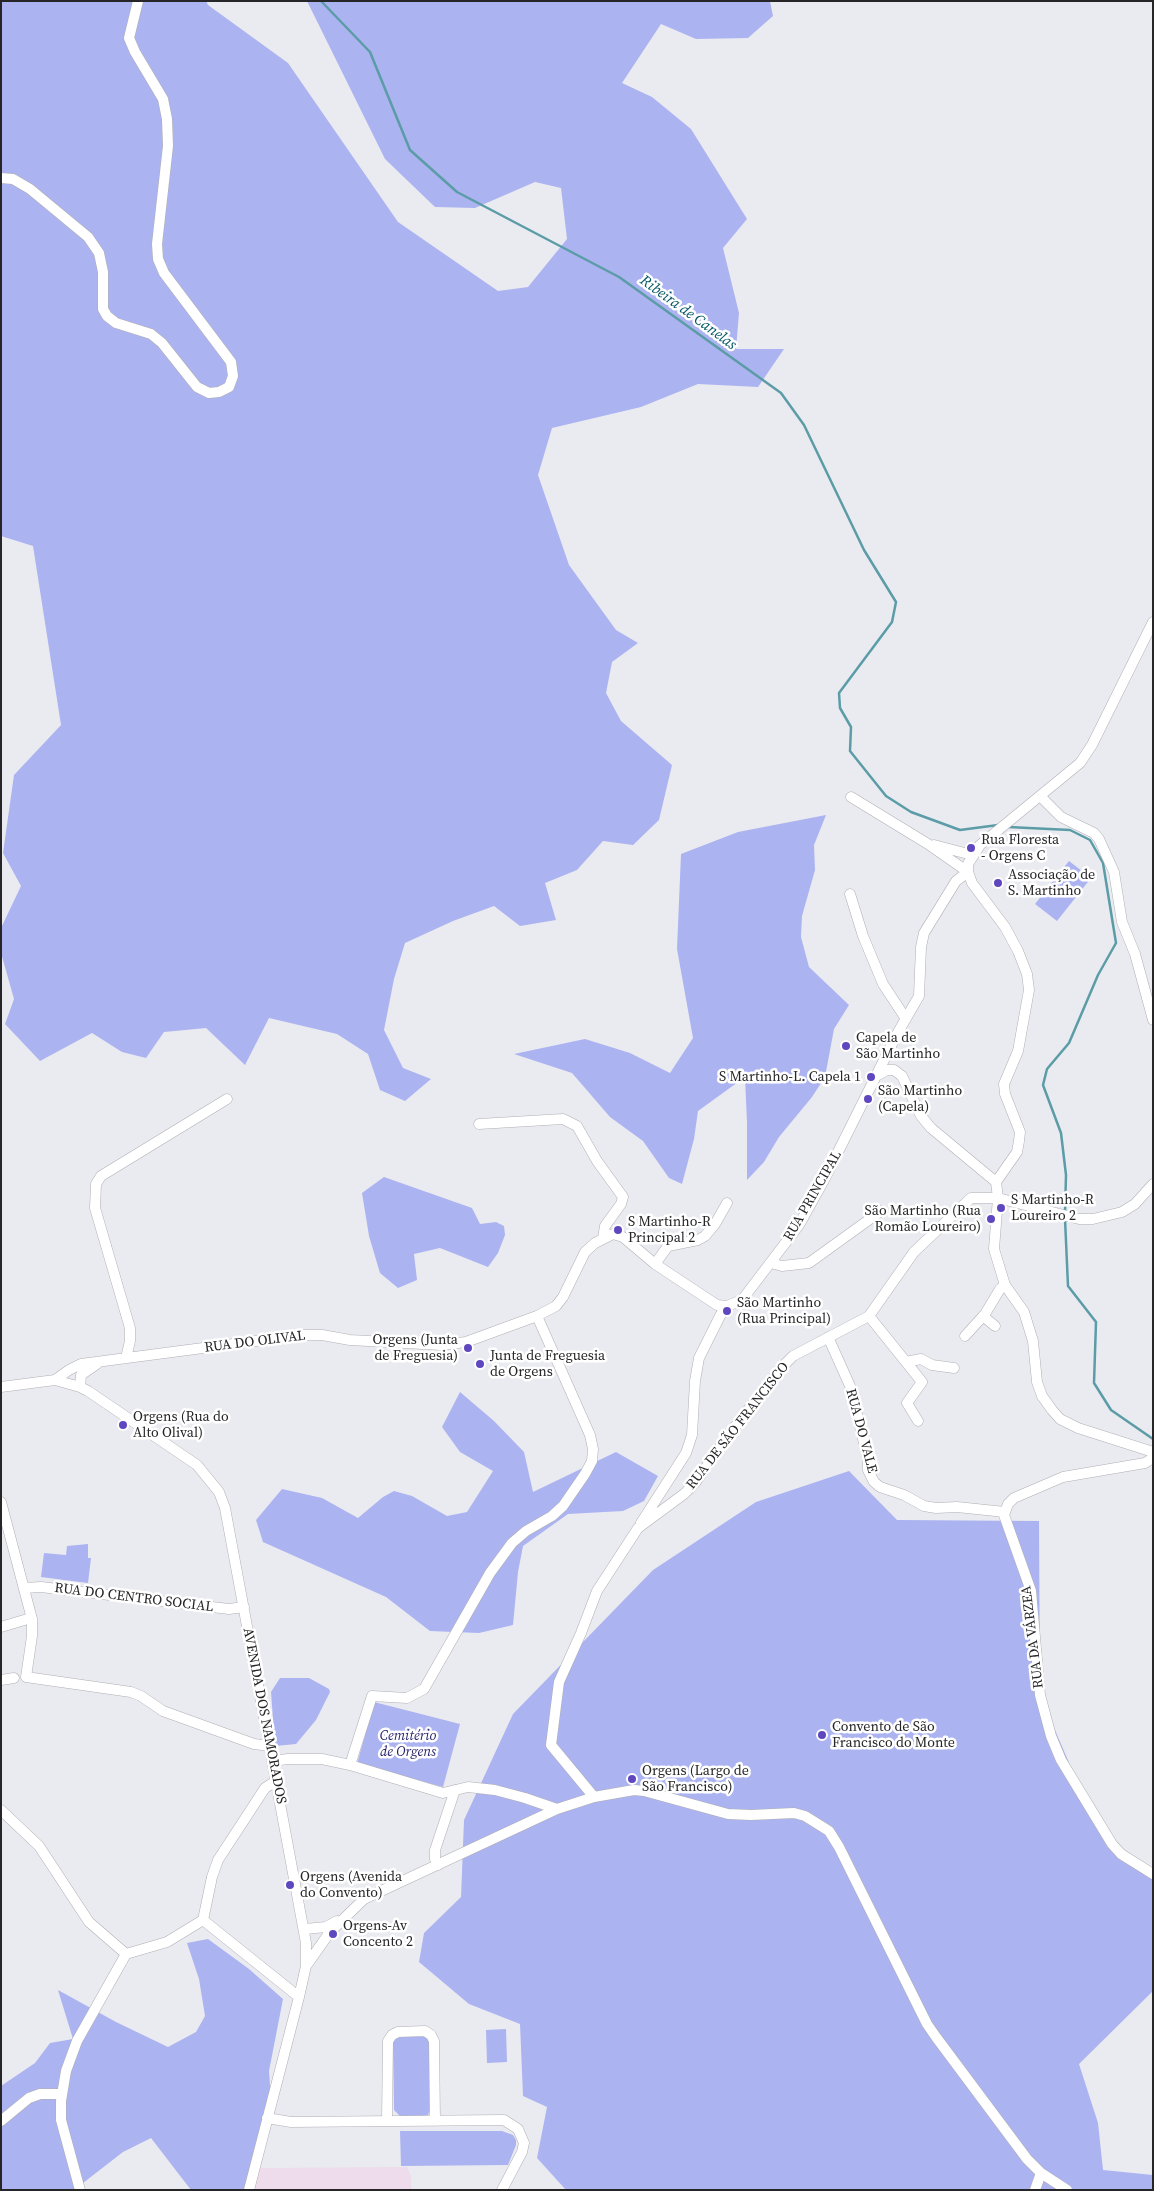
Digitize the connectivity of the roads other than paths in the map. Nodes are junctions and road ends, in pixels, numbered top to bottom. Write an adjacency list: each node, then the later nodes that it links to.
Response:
1 (138, 1): 2 (street)
2 (1, 178)
3 (1153, 622): 4 (street)
4 (1040, 796): 7 (street); 11 (street)
5 (851, 797): 6 (street)
6 (928, 844): 7 (street); 8 (street)
7 (972, 855): 8 (street)
8 (968, 872): 10 (street, RUA PRINCIPAL); 15 (street)
9 (850, 894): 10 (street)
10 (906, 1019): 12 (street, RUA PRINCIPAL)
11 (1153, 1020)
12 (876, 1076): 15 (street); 21 (street, RUA PRINCIPAL)
13 (227, 1099): 31 (street)
14 (480, 1124): 20 (street)
15 (996, 1182): 17 (street)
16 (1153, 1184): 17 (street)
17 (998, 1198): 23 (street); 26 (street, RUA DE SÃO FRANCISCO)
18 (727, 1203): 22 (street)
19 (881, 1211): 21 (street)
20 (603, 1238): 22 (street); 25 (street, RUA DO OLIVAL)
21 (771, 1263): 24 (street, RUA PRINCIPAL)
22 (655, 1264): 24 (street)
23 (1005, 1285): 27 (street); 39 (street)
24 (725, 1306): 44 (street)
25 (537, 1316): 31 (street, RUA DO OLIVAL); 53 (street)
26 (869, 1316): 30 (street, RUA DE SÃO FRANCISCO); 33 (street)
27 (983, 1316): 28 (street); 29 (street)
28 (995, 1326)
29 (965, 1336)
30 (828, 1337): 42 (street, RUA DO VALE); 44 (street, RUA DE SÃO FRANCISCO)
31 (126, 1358): 32 (street, RUA DO OLIVAL)
32 (102, 1360): 35 (street, RUA DO OLIVAL); 37 (street)
33 (906, 1362): 34 (street); 38 (street)
34 (954, 1368)
35 (55, 1380): 36 (street, AVENIDA DOS NAMORADOS); 37 (street, AVENIDA DOS NAMORADOS)
36 (1, 1387)
37 (80, 1387): 46 (street, AVENIDA DOS NAMORADOS)
38 (918, 1421)
39 (1153, 1452)
40 (1153, 1458): 42 (street)
41 (1, 1502): 43 (street)
42 (1005, 1512): 60 (street, RUA DA VÁRZEA)
43 (3, 1516): 45 (street)
44 (638, 1528): 56 (street, RUA DE SÃO FRANCISCO)
45 (24, 1588): 46 (street, RUA DO CENTRO SOCIAL); 47 (street)
46 (244, 1607): 51 (street, AVENIDA DOS NAMORADOS)
47 (31, 1618): 48 (street); 51 (street)
48 (1, 1628)
49 (14, 1678): 50 (street)
50 (1, 1680)
51 (270, 1746): 52 (street, AVENIDA DOS NAMORADOS)
52 (272, 1761): 53 (street); 54 (street, AVENIDA DOS NAMORADOS)
53 (350, 1764): 55 (street)
54 (276, 1781): 62 (street); 63 (street, AVENIDA DOS NAMORADOS)
55 (455, 1790): 58 (street); 59 (street)
56 (594, 1796): 58 (street); 74 (street)
57 (1, 1810): 66 (street)
58 (557, 1810): 59 (street)
59 (438, 1865): 61 (street)
60 (1153, 1874)
61 (347, 1915): 63 (street); 64 (street)
62 (204, 1920): 66 (street); 68 (street)
63 (305, 1929): 65 (street, AVENIDA DOS NAMORADOS)
64 (330, 1932): 65 (street); 67 (street)
65 (306, 1943): 67 (street, AVENIDA DOS NAMORADOS)
66 (126, 1954): 69 (street)
67 (306, 1966): 68 (street, AVENIDA DOS NAMORADOS)
68 (299, 1997): 70 (street, AVENIDA DOS NAMORADOS)
69 (62, 2094): 71 (street); 75 (street)
70 (267, 2118): 72 (street); 76 (street, AVENIDA DOS NAMORADOS)
71 (1, 2121)
72 (388, 2121): 73 (street); 73 (street)
73 (435, 2121): 77 (street)
74 (1041, 2173): 78 (street); 79 (street)
75 (80, 2190)
76 (249, 2190)
77 (502, 2190)
78 (1036, 2190)
79 (1066, 2190)

